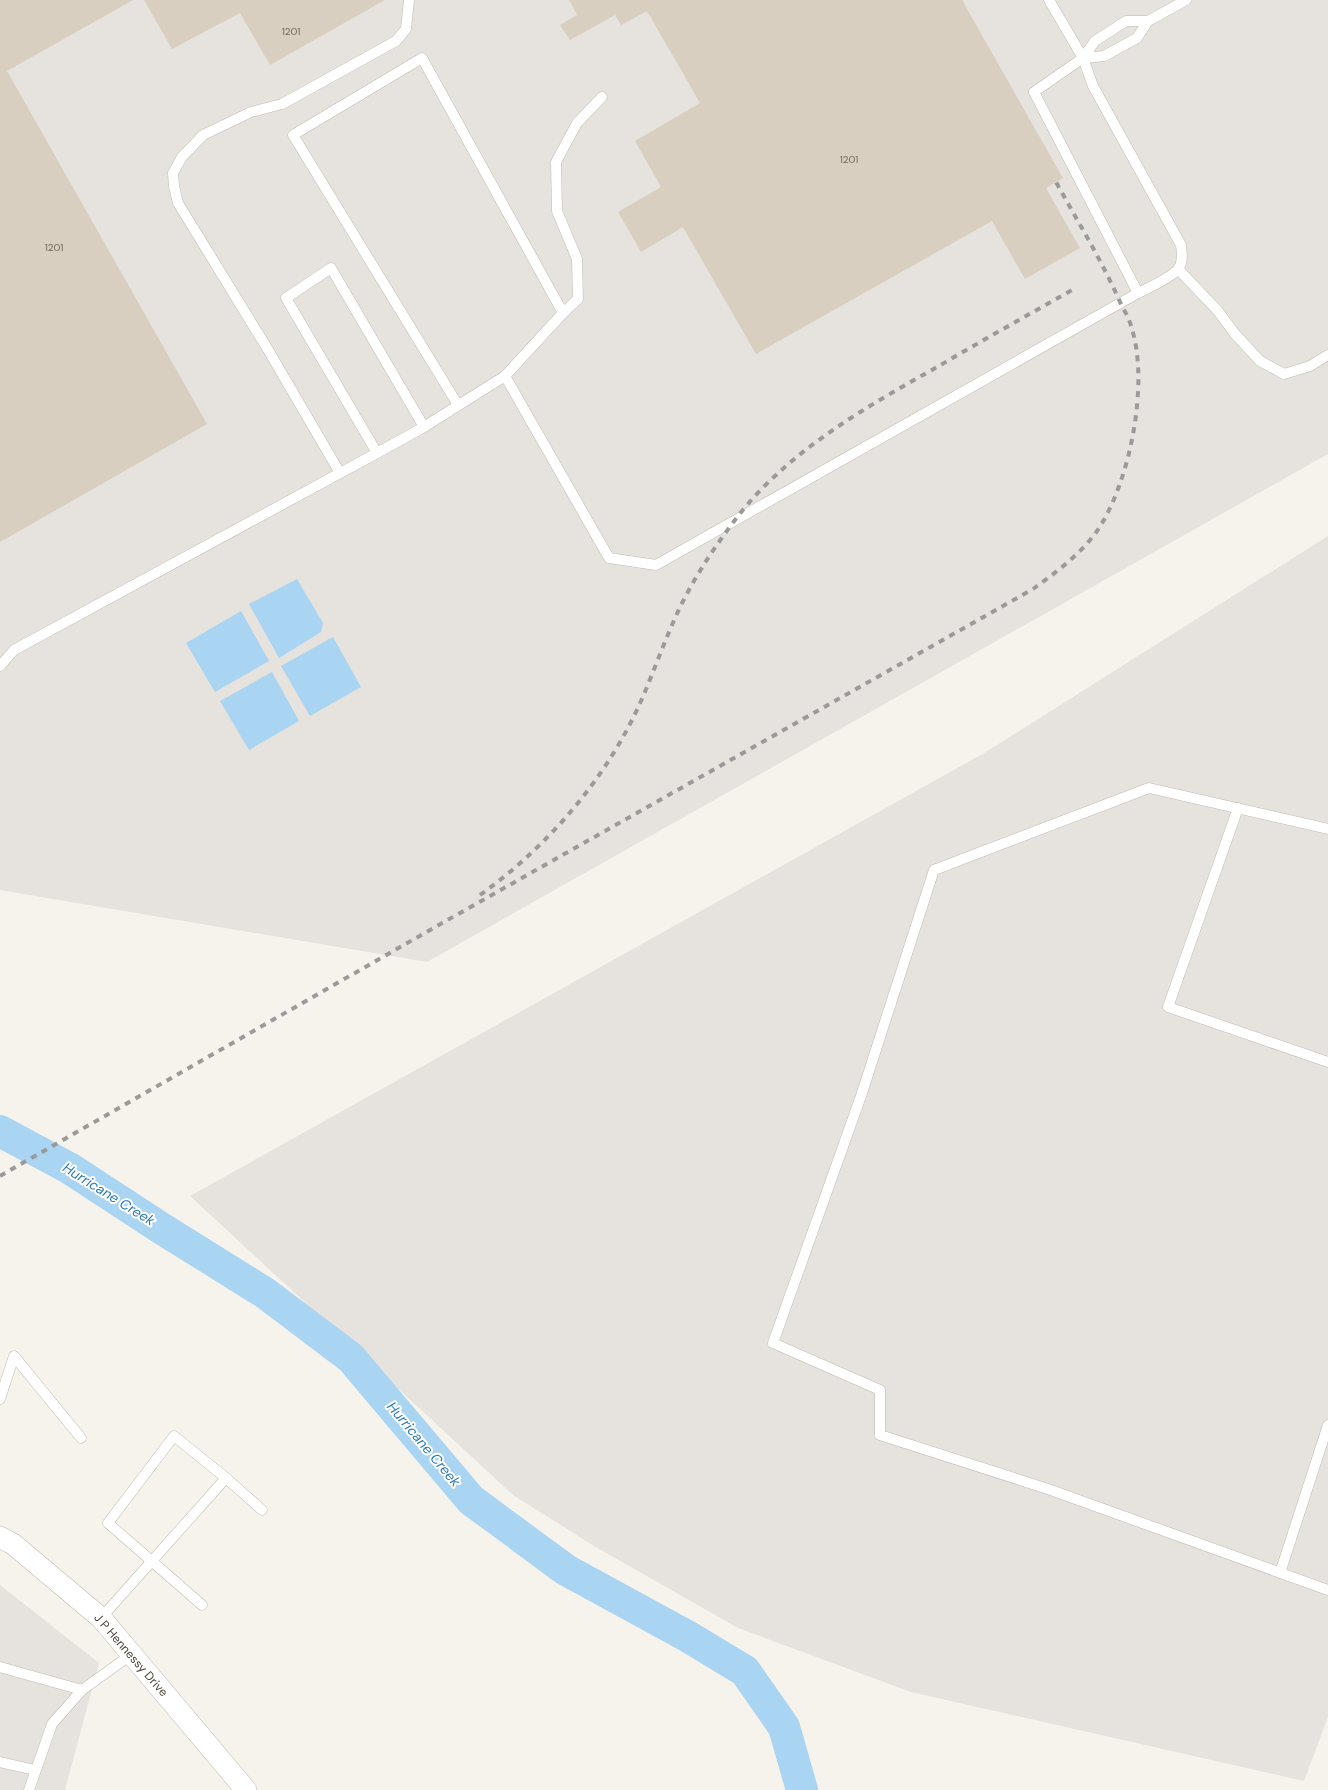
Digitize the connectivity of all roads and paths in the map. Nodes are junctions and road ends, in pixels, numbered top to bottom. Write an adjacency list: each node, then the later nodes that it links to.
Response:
1 (410, 0): 15 (lane)
2 (1049, 0): 5 (lane)
3 (1186, 0): 4 (lane)
4 (1148, 21): 5 (lane); 5 (lane)
5 (1083, 58): 7 (lane); 8 (lane)
6 (602, 97): 9 (lane)
7 (1178, 269): 8 (lane); 10 (lane)
8 (1138, 293): 11 (lane)
9 (562, 312): 11 (lane); 12 (lane)
10 (1328, 356)
11 (505, 376): 12 (lane)
12 (458, 405): 13 (lane)
13 (424, 427): 14 (lane); 14 (lane)
14 (377, 453): 15 (lane)
15 (340, 473): 16 (lane)
16 (0, 666)
17 (1238, 808): 18 (lane); 19 (lane); 27 (lane)
18 (1328, 829)
19 (1328, 1062)
20 (0, 1399): 22 (lane)
21 (1328, 1425): 27 (lane)
22 (81, 1438)
23 (226, 1478): 24 (lane); 26 (lane); 26 (lane)
24 (262, 1510)
25 (0, 1537): 30 (street, J P Hennessy Drive)
26 (152, 1561): 29 (lane); 30 (lane)
27 (1280, 1572): 28 (lane)
28 (1328, 1590)
29 (202, 1605)
30 (101, 1618): 31 (street, J P Hennessy Drive)
31 (132, 1654): 33 (lane); 37 (street, J P Hennessy Drive)
32 (0, 1668): 33 (lane)
33 (82, 1690): 35 (lane)
34 (0, 1762): 35 (lane)
35 (35, 1770): 36 (lane)
36 (29, 1790)
37 (246, 1790)

